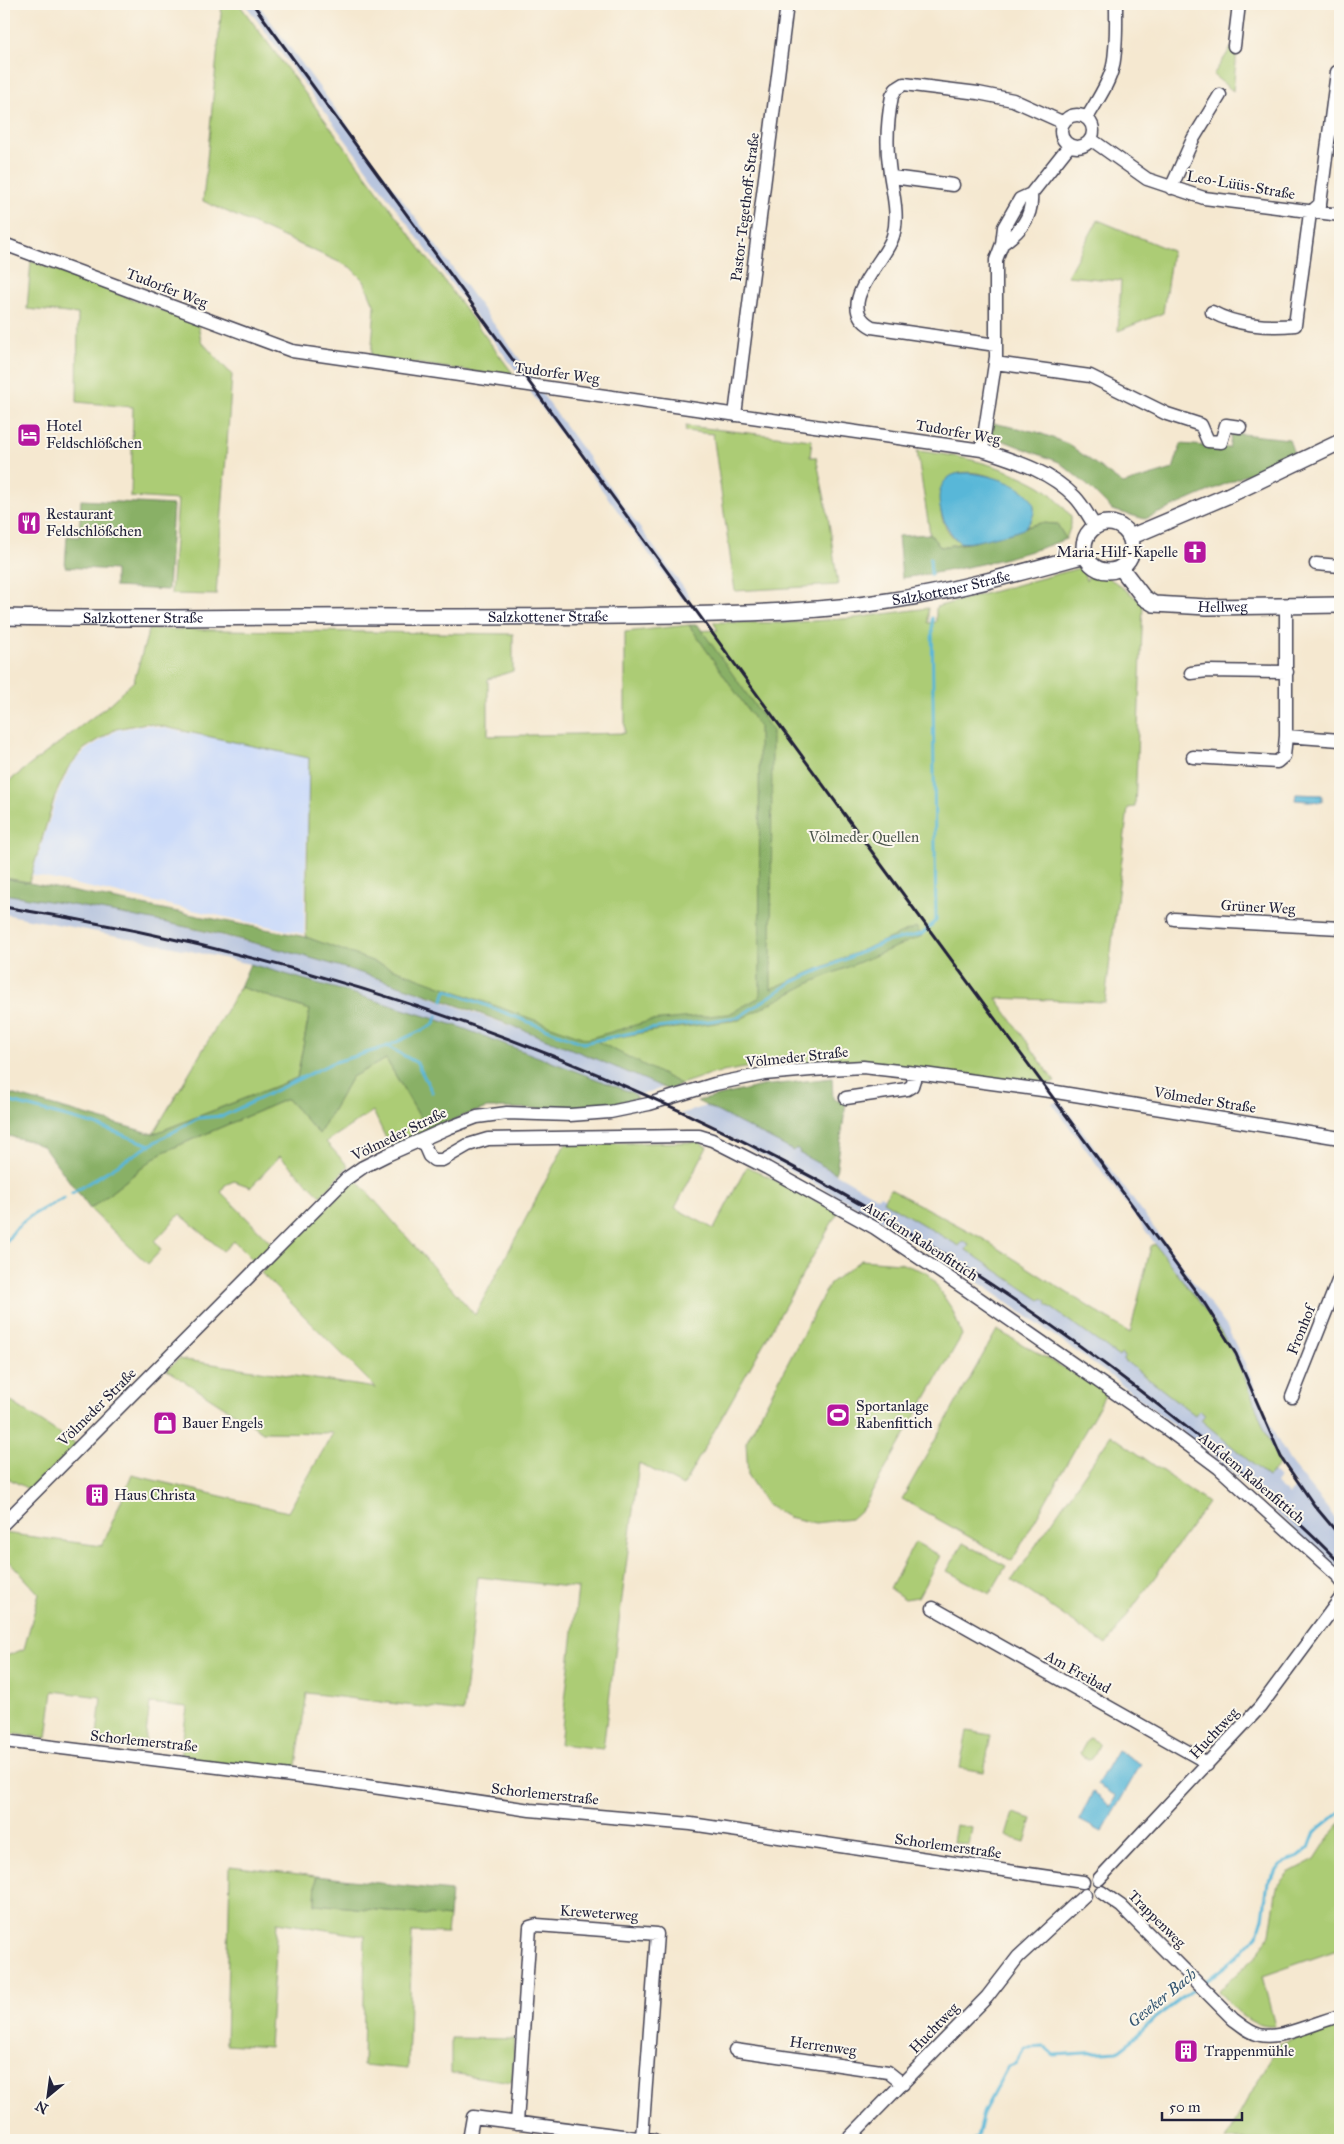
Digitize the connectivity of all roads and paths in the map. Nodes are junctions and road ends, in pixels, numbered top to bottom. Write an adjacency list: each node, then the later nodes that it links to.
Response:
1 (787, 4): 20 (street, Pastor-Tegethoff-Straße)
2 (1114, 4): 7 (street)
3 (1239, 4): 4 (street)
4 (1234, 46)
5 (1337, 72): 14 (street)
6 (1220, 95): 13 (street)
7 (1087, 118): 8 (street); 9 (street)
8 (1062, 122): 10 (street); 11 (street)
9 (1092, 140): 10 (street); 13 (street, Leo-Lüüs-Straße)
10 (1069, 146): 18 (street)
11 (892, 176): 12 (street); 18 (street)
12 (953, 185)
13 (1171, 188): 14 (street, Leo-Lüüs-Straße)
14 (1310, 213): 15 (street, Leo-Lüüs-Straße); 17 (street)
15 (1340, 215)
16 (4, 244): 20 (street, Tudorfer Weg)
17 (1212, 312)
18 (996, 345): 19 (street)
19 (995, 363): 21 (street); 23 (street)
20 (735, 415): 23 (street, Tudorfer Weg)
21 (1240, 427)
22 (1340, 442): 25 (main road)
23 (982, 450): 24 (street, Tudorfer Weg)
24 (1095, 526): 25 (main road); 26 (main road)
25 (1130, 537): 29 (main road)
26 (1085, 555): 29 (main road); 32 (main road, Salzkottener Straße)
27 (1316, 564): 28 (street)
28 (1340, 566)
29 (1121, 568): 30 (main road, Hellweg)
30 (1286, 605): 31 (main road, Hellweg); 33 (street)
31 (1340, 605)
32 (4, 617)
33 (1287, 672): 34 (street); 35 (street)
34 (1191, 673)
35 (1286, 736): 36 (street); 37 (street)
36 (1340, 740)
37 (1193, 756)
38 (1174, 919): 39 (street, Grüner Weg)
39 (1340, 928)
40 (916, 1073): 41 (street); 42 (street, Völmeder Straße); 43 (street, Völmeder Straße)
41 (846, 1098)
42 (1340, 1138)
43 (422, 1140): 46 (street, Völmeder Straße); 47 (street, Auf dem Rabenfittich)
44 (1340, 1276): 45 (street, Fronhof)
45 (1292, 1397)
46 (4, 1523)
47 (1340, 1581)
48 (1340, 1599): 51 (street, Huchtweg)
49 (933, 1608): 51 (street, Am Freibad)
50 (4, 1742): 53 (street, Schorlemerstraße)
51 (1207, 1765): 52 (street, Huchtweg)
52 (1100, 1885): 53 (street); 53 (street); 54 (street, Trappenweg)
53 (1084, 1888): 56 (street, Huchtweg)
54 (1340, 2016)
55 (735, 2050): 56 (street, Herrenweg)
56 (903, 2084): 61 (street, Huchtweg)
57 (517, 2123): 58 (street); 59 (street, Kreweterweg); 60 (street)
58 (576, 2135): 59 (street)
59 (648, 2139)
60 (469, 2140)
61 (847, 2140)

